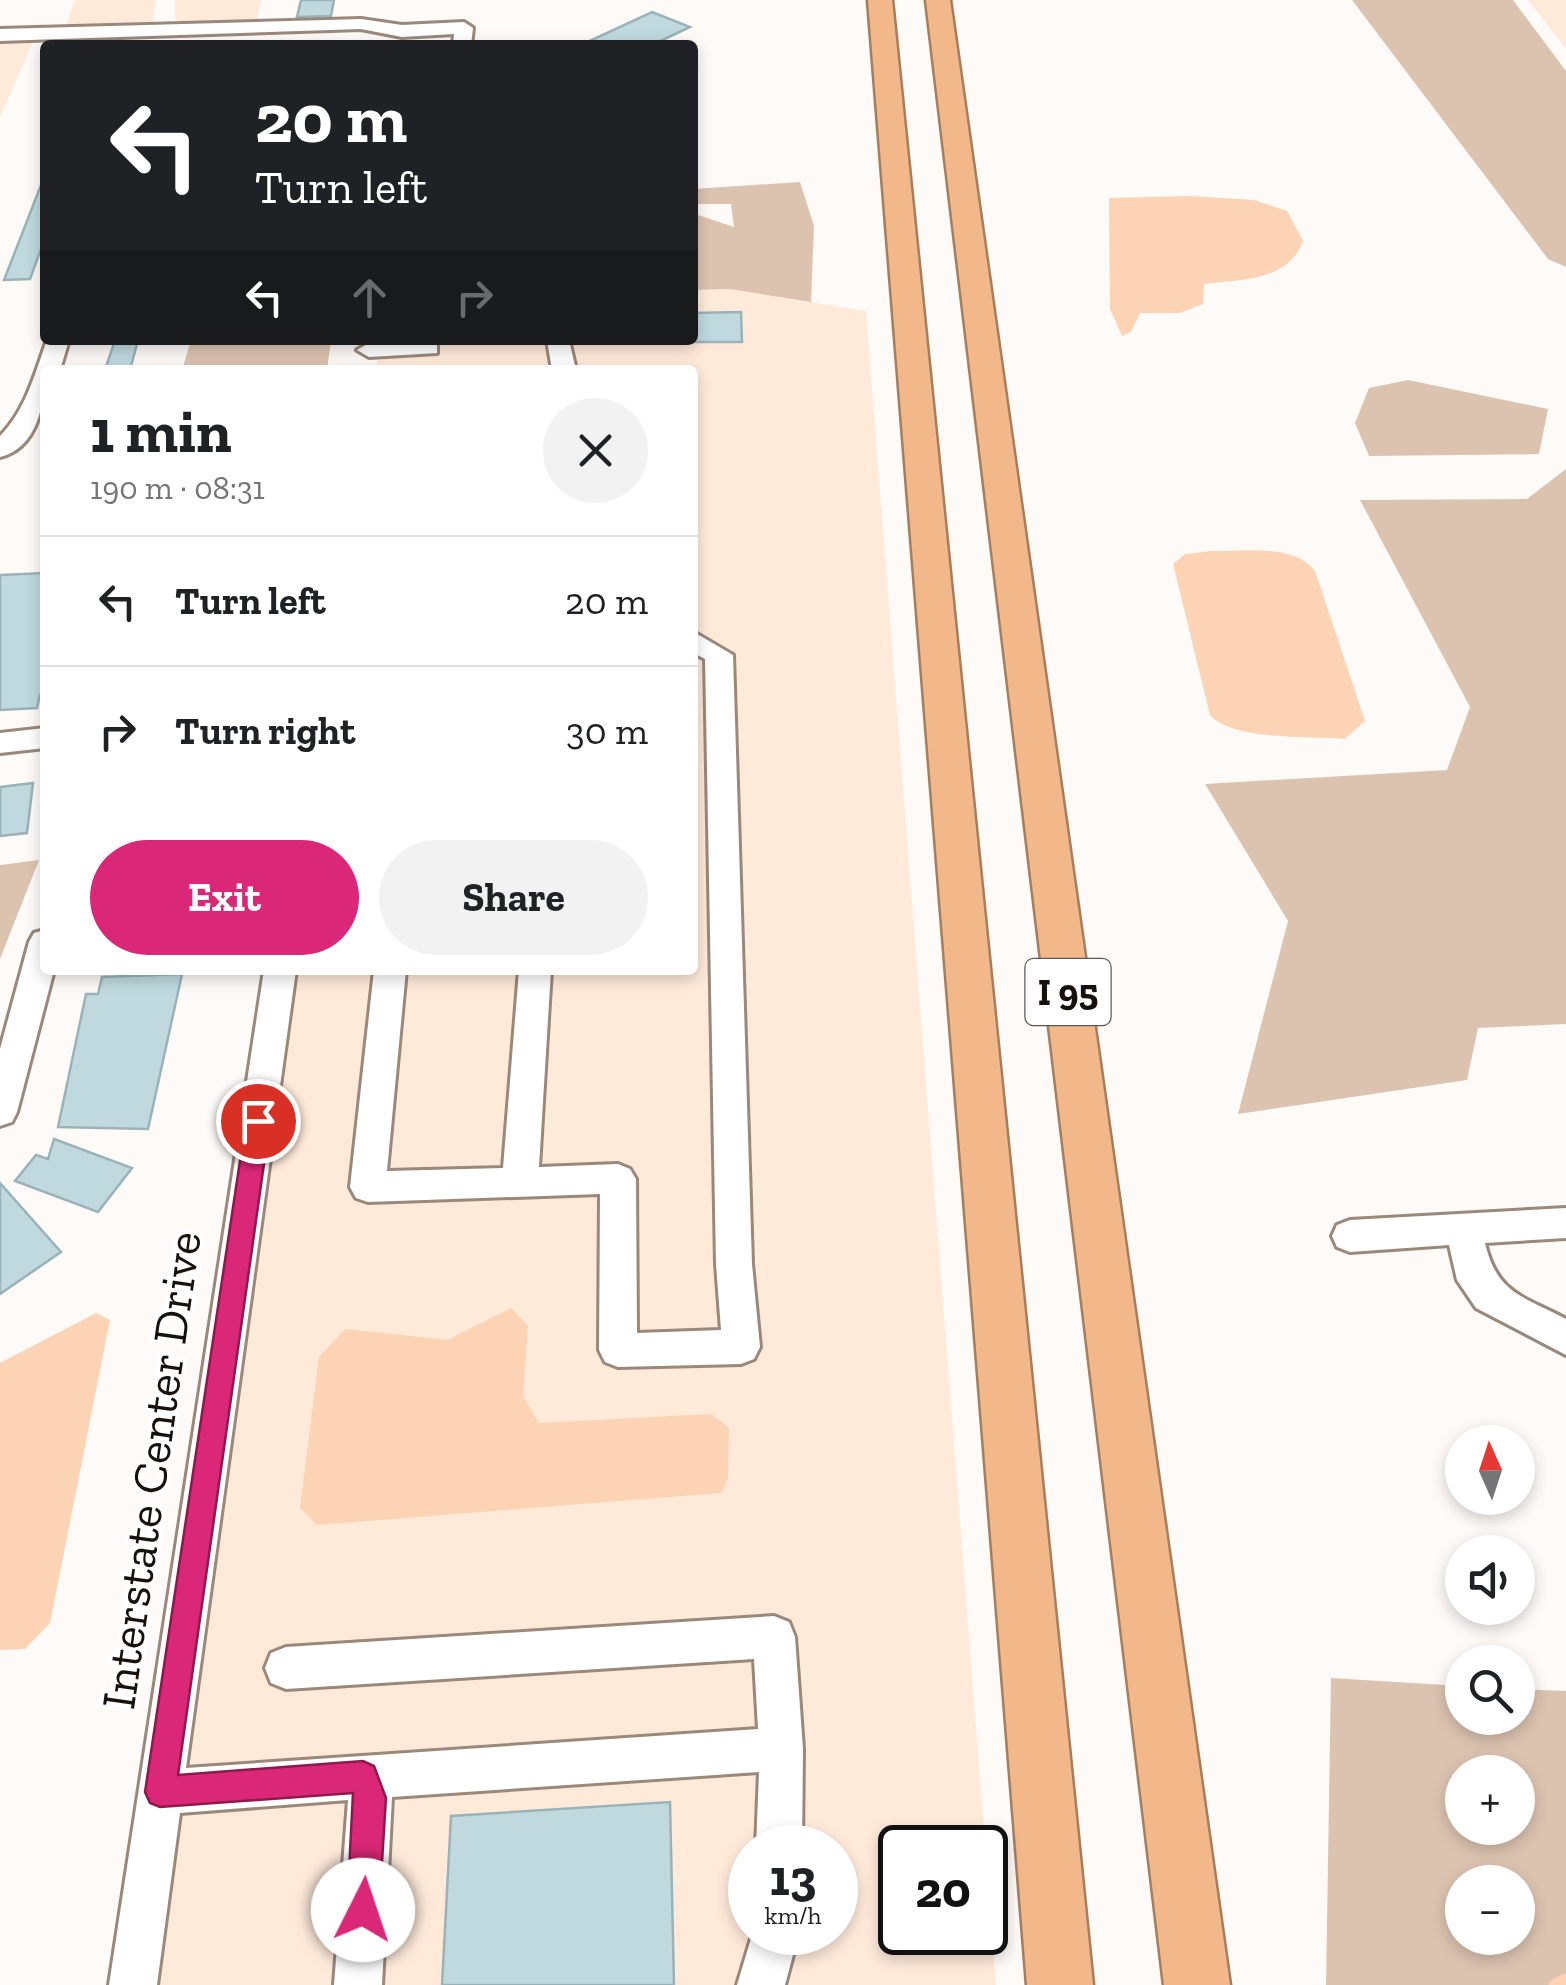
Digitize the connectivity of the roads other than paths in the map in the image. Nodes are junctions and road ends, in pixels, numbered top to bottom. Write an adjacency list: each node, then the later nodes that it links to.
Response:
1 (880, 0): 36 (highway, I 95)
2 (938, 0): 37 (highway, I 95)
3 (164, 2): 5 (street)
4 (9, 34): 5 (street); 8 (street)
5 (160, 38): 6 (street)
6 (407, 38): 7 (street)
7 (463, 40)
8 (0, 56)
9 (368, 353): 10 (street)
10 (429, 353)
11 (40, 389): 12 (street)
12 (0, 450)
13 (698, 643): 16 (street)
14 (40, 739): 15 (street)
15 (0, 743)
16 (707, 825): 22 (street)
17 (40, 961): 21 (street)
18 (279, 975): 30 (street, Interstate Center Drive)
19 (389, 975): 22 (street)
20 (535, 975): 22 (street)
21 (0, 1112)
22 (520, 1182)
23 (1566, 1223): 24 (street)
24 (1464, 1229): 25 (street); 26 (street)
25 (1350, 1236)
26 (1566, 1338)
27 (286, 1668): 28 (street)
28 (782, 1748): 29 (street); 31 (street)
29 (363, 1777): 30 (street); 34 (street)
30 (160, 1792): 33 (street, Interstate Center Drive)
31 (780, 1825)
32 (769, 1955): 35 (street)
33 (133, 1985)
34 (358, 1985)
35 (761, 1985)
36 (1060, 1985)
37 (1197, 1985)

